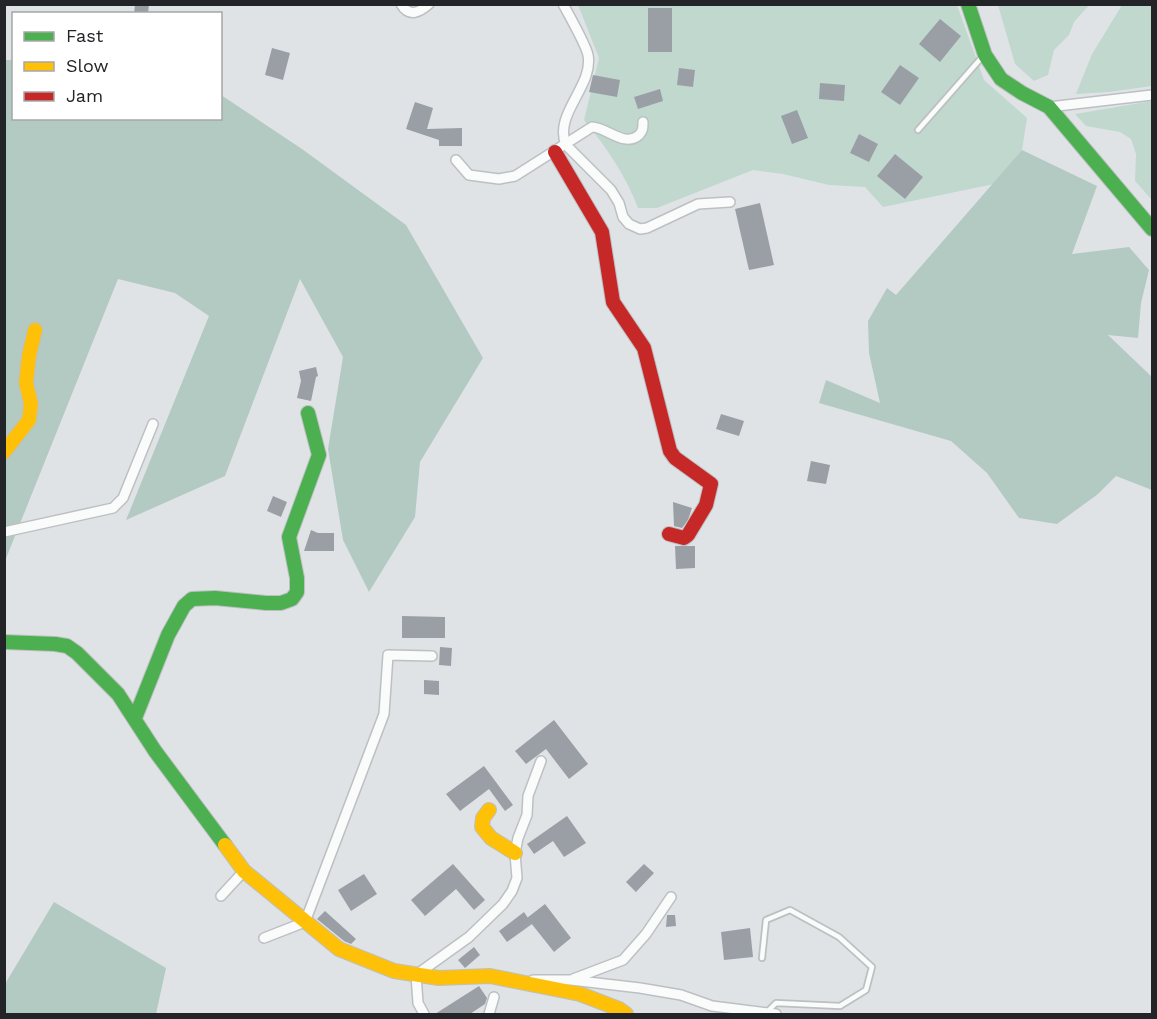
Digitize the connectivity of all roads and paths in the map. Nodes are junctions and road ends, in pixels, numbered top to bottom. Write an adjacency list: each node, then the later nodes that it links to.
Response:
1 (401, 4): 2 (street)
2 (429, 4)
3 (563, 4): 10 (street)
4 (968, 4): 5 (street)
5 (985, 54): 7 (street); 9 (lane)
6 (1152, 95): 7 (street)
7 (1049, 107): 13 (street)
8 (643, 122): 10 (street)
9 (918, 130)
10 (561, 148): 11 (street); 12 (street); 19 (street)
11 (456, 160)
12 (730, 202)
13 (1152, 229)
14 (35, 330): 17 (street)
15 (308, 413): 22 (street)
16 (153, 424): 18 (street)
17 (4, 452)
18 (4, 532)
19 (669, 534)
20 (4, 642): 22 (street)
21 (432, 656): 29 (street)
22 (135, 718): 26 (street)
23 (541, 761): 25 (street)
24 (489, 810): 25 (street)
25 (515, 853): 32 (street)
26 (244, 871): 27 (street); 29 (street)
27 (221, 896)
28 (671, 897): 33 (street)
29 (305, 922): 30 (street); 32 (street)
30 (264, 938)
31 (762, 958): 36 (lane)
32 (417, 975): 34 (street); 37 (street)
33 (571, 980): 34 (street); 36 (street)
34 (513, 981): 39 (street)
35 (495, 996): 38 (street)
36 (772, 1013)
37 (424, 1014)
38 (489, 1014)
39 (626, 1014)

